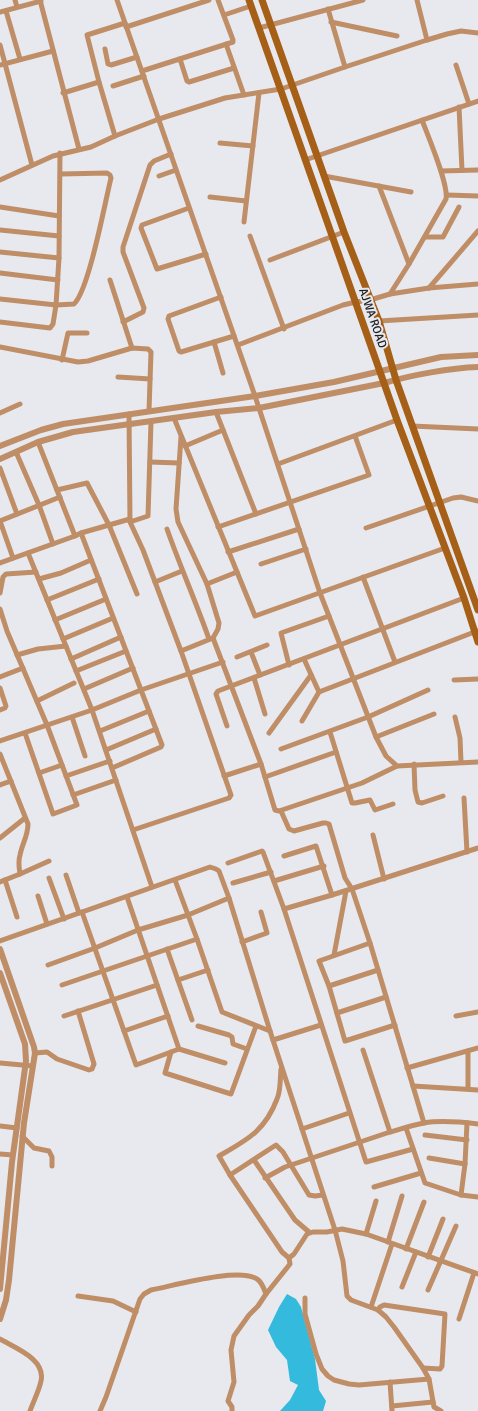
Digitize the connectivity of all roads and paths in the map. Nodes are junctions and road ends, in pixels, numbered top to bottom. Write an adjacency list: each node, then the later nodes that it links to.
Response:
1 (15, 0): 10 (street)
2 (40, 0): 10 (street); 24 (street)
3 (117, 0): 15 (street)
4 (208, 0): 15 (street)
5 (218, 0): 13 (street)
6 (262, 0): 16 (main road, AJWA ROAD)
7 (363, 0): 11 (street)
8 (417, 0): 20 (street)
9 (250, 3): 13 (street); 17 (main road, AJWA ROAD)
10 (17, 7): 12 (street)
11 (328, 10): 14 (street); 16 (street)
12 (3, 12): 26 (street)
13 (224, 15): 21 (street)
14 (331, 22): 19 (street); 30 (street)
15 (126, 25): 25 (street); 34 (street)
16 (270, 25): 17 (street); 35 (main road, AJWA ROAD)
17 (259, 28): 37 (main road, AJWA ROAD)
18 (478, 33): 20 (street)
19 (398, 36)
20 (427, 40): 30 (street)
21 (226, 44): 27 (street); 31 (street)
22 (0, 45): 28 (street)
23 (105, 49): 25 (street)
24 (53, 51): 26 (street); 38 (street)
25 (137, 57): 32 (street)
26 (20, 59): 28 (street)
27 (180, 59): 31 (street); 32 (street)
28 (2, 64): 54 (street)
29 (456, 65): 42 (street)
30 (345, 67): 35 (street)
31 (234, 68): 40 (street)
32 (142, 71): 33 (street)
33 (144, 76): 36 (street); 44 (street)
34 (99, 82): 38 (street); 46 (street)
35 (292, 85): 37 (street); 52 (main road, AJWA ROAD)
36 (113, 86)
37 (280, 89): 39 (street); 53 (main road, AJWA ROAD)
38 (64, 92): 49 (street)
39 (259, 93): 40 (street); 48 (street)
40 (244, 95): 44 (street)
41 (478, 101): 42 (street)
42 (469, 104): 43 (street)
43 (459, 107): 45 (street); 56 (street)
44 (159, 119): 46 (street); 51 (street)
45 (422, 120): 52 (street); 58 (street)
46 (115, 136): 49 (street)
47 (220, 143): 48 (street)
48 (252, 146): 68 (street)
49 (79, 149): 50 (street)
50 (60, 153): 54 (street); 59 (street)
51 (171, 154): 55 (street); 100 (street)
52 (317, 156): 53 (street); 61 (main road, AJWA ROAD)
53 (305, 160): 79 (main road, AJWA ROAD)
54 (32, 165): 62 (street)
55 (176, 170): 60 (street); 71 (street)
56 (462, 170): 57 (street); 58 (street)
57 (478, 170)
58 (441, 171): 65 (street)
59 (61, 174): 72 (street); 96 (street)
60 (159, 176)
61 (324, 176): 63 (street); 76 (main road, AJWA ROAD)
62 (0, 180)
63 (379, 186): 64 (street); 85 (street)
64 (411, 192)
65 (447, 195): 66 (street); 80 (street)
66 (478, 196)
67 (210, 197): 68 (street)
68 (246, 201): 73 (street)
69 (0, 207): 72 (street)
70 (459, 207): 80 (street)
71 (189, 208): 82 (street); 82 (street)
72 (60, 216): 77 (street)
73 (244, 222)
74 (0, 230): 77 (street)
75 (478, 231): 90 (street)
76 (344, 232): 79 (street); 94 (main road, AJWA ROAD)
77 (59, 236): 83 (street)
78 (250, 236): 101 (street)
79 (332, 237): 84 (street); 95 (main road, AJWA ROAD)
80 (425, 237): 85 (street)
81 (0, 252): 83 (street)
82 (206, 254): 92 (street)
83 (59, 258): 87 (street)
84 (270, 260)
85 (409, 264): 91 (street)
86 (0, 273): 87 (street)
87 (58, 280): 96 (street)
88 (110, 280): 100 (street)
89 (478, 284): 90 (street)
90 (429, 288): 91 (street)
91 (390, 294): 94 (street)
92 (221, 297): 103 (street); 104 (street)
93 (0, 299): 96 (street)
94 (370, 300): 95 (street); 98 (main road, AJWA ROAD)
95 (356, 302): 101 (street); 112 (main road, AJWA ROAD)
96 (56, 305): 99 (street)
97 (478, 315): 98 (street)
98 (379, 321): 111 (main road, AJWA ROAD)
99 (0, 322)
100 (124, 322): 107 (street)
101 (284, 329): 105 (street)
102 (87, 333): 109 (street)
103 (234, 336): 104 (street); 105 (street)
104 (214, 342): 113 (street)
105 (238, 346): 118 (street)
106 (0, 347): 109 (street)
107 (132, 348): 109 (street); 115 (street)
108 (478, 354): 111 (street)
109 (62, 360)
110 (478, 367): 116 (street)
111 (393, 368): 112 (street); 116 (main road, AJWA ROAD)
112 (380, 372): 117 (main road, AJWA ROAD); 118 (street)
113 (224, 373)
114 (118, 377): 115 (street)
115 (150, 379): 121 (street)
116 (396, 380): 117 (street); 129 (main road, AJWA ROAD)
117 (384, 383): 120 (street); 126 (main road, AJWA ROAD)
118 (255, 396): 120 (street); 121 (street)
119 (20, 404): 123 (street)
120 (259, 408): 122 (street); 141 (street)
121 (149, 411): 124 (street)
122 (216, 412): 125 (street); 131 (street)
123 (0, 413)
124 (129, 414): 128 (street); 135 (street)
125 (174, 418): 127 (street); 133 (street)
126 (397, 420): 132 (street); 149 (main road, AJWA ROAD)
127 (151, 422): 128 (street); 139 (street)
128 (129, 425): 134 (street); 152 (street)
129 (412, 426): 130 (street); 147 (main road, AJWA ROAD)
130 (478, 429)
131 (223, 430): 136 (street); 151 (street)
132 (356, 436): 141 (street); 146 (street)
133 (181, 437): 136 (street); 140 (street)
134 (38, 442): 137 (street); 143 (street)
135 (0, 446)
136 (184, 446): 154 (street)
137 (16, 452): 138 (street); 148 (street)
138 (0, 459)
139 (150, 462): 140 (street); 152 (street)
140 (180, 463): 176 (street)
141 (278, 464): 146 (street)
142 (0, 468): 150 (street)
143 (57, 490): 144 (street); 153 (street)
144 (60, 497): 148 (street); 159 (street)
145 (478, 501): 147 (street)
146 (290, 502): 151 (street); 157 (street)
147 (440, 503): 149 (street); 184 (main road, AJWA ROAD)
148 (39, 505): 150 (street); 160 (street)
149 (430, 506): 155 (street); 161 (main road, AJWA ROAD)
150 (17, 514): 165 (street)
151 (256, 514): 154 (street)
152 (130, 520): 153 (street); 175 (street)
153 (109, 525): 158 (street); 179 (street)
154 (218, 527): 163 (street)
155 (366, 528)
156 (167, 529): 169 (street)
157 (299, 529): 162 (street); 163 (street)
158 (81, 534): 159 (street); 166 (street)
159 (75, 536): 160 (street)
160 (54, 544): 164 (street)
161 (445, 548): 172 (street); 180 (main road, AJWA ROAD)
162 (306, 549): 168 (street); 178 (street)
163 (228, 552): 171 (street)
164 (28, 553): 165 (street); 170 (street)
165 (13, 558): 167 (street)
166 (91, 560): 173 (street); 174 (street)
167 (0, 563)
168 (261, 564)
169 (182, 571): 175 (street); 192 (street)
170 (36, 572): 173 (street); 177 (street)
171 (237, 572): 176 (street); 178 (street)
172 (363, 577): 178 (street); 188 (street)
173 (39, 579): 182 (street)
174 (98, 579): 181 (street); 182 (street)
175 (155, 582): 198 (street)
176 (207, 584): 192 (street)
177 (0, 593)
178 (320, 593): 185 (street)
179 (137, 594)
180 (464, 598): 188 (street); 189 (main road, AJWA ROAD)
181 (106, 599): 186 (street); 187 (street)
182 (47, 600): 187 (street)
183 (0, 609): 200 (street)
184 (478, 610)
185 (329, 616): 195 (street); 206 (street)
186 (114, 618): 190 (street); 191 (street)
187 (55, 620): 191 (street)
188 (383, 628): 195 (street); 205 (street)
189 (476, 631): 193 (main road, AJWA ROAD); 205 (street)
190 (121, 637): 197 (street); 202 (street)
191 (63, 638): 196 (street)
192 (211, 639): 198 (street); 204 (street)
193 (478, 642)
194 (267, 645): 199 (street)
195 (340, 645): 203 (street); 216 (street)
196 (66, 646): 200 (street); 202 (street)
197 (126, 651): 208 (street); 209 (street)
198 (181, 651): 210 (street)
199 (251, 652): 201 (street); 212 (street)
200 (17, 655): 207 (street)
201 (236, 657)
202 (72, 659): 209 (street)
203 (304, 659): 206 (street); 211 (street)
204 (223, 662): 210 (street); 219 (street)
205 (395, 662): 216 (street)
206 (289, 665): 212 (street)
207 (22, 668): 213 (street); 225 (street)
208 (133, 668): 221 (street); 222 (street)
209 (76, 671): 221 (street)
210 (189, 674): 222 (street); 260 (street)
211 (311, 675): 224 (street); 241 (street)
212 (260, 676): 214 (street)
213 (0, 677)
214 (254, 678): 219 (street); 229 (street)
215 (478, 678): 217 (street)
216 (353, 679): 224 (street); 232 (street)
217 (454, 680)
218 (74, 683): 225 (street)
219 (232, 686): 236 (street); 252 (street)
220 (0, 688): 226 (street)
221 (84, 689): 227 (street)
222 (141, 690): 227 (street); 228 (street)
223 (428, 690): 232 (street)
224 (319, 692): 234 (street)
225 (37, 702): 235 (street)
226 (0, 710)
227 (92, 710): 231 (street); 238 (street)
228 (149, 711): 237 (street); 238 (street)
229 (265, 714)
230 (434, 714): 242 (street)
231 (72, 717): 235 (street); 248 (street)
232 (368, 717): 239 (street); 242 (street)
233 (455, 717): 250 (street)
234 (302, 721)
235 (47, 725): 240 (street); 255 (street)
236 (227, 726)
237 (156, 729): 245 (street); 257 (street)
238 (100, 731): 245 (street)
239 (330, 732): 244 (street); 246 (street)
240 (25, 733): 243 (street); 258 (street)
241 (269, 733)
242 (376, 737): 256 (street)
243 (0, 741)
244 (281, 749)
245 (106, 750): 249 (street)
246 (336, 752): 261 (street); 265 (street)
247 (0, 754): 254 (street)
248 (85, 756)
249 (110, 761): 257 (street); 259 (street)
250 (461, 762): 251 (street); 253 (street)
251 (478, 762)
252 (260, 764): 260 (street); 261 (street)
253 (414, 764): 256 (street); 267 (street)
254 (2, 765): 263 (street)
255 (62, 765): 258 (street); 259 (street)
256 (397, 766): 265 (street)
257 (112, 768): 262 (street)
258 (39, 773): 266 (street)
259 (66, 776): 266 (street)
260 (224, 776): 272 (street)
261 (265, 777): 270 (street)
262 (116, 780): 266 (street); 272 (street)
263 (11, 781): 264 (street); 271 (street)
264 (0, 785)
265 (347, 788): 269 (street); 270 (street)
266 (73, 795)
267 (443, 796)
268 (464, 798): 276 (street)
269 (393, 804)
270 (281, 810): 291 (street)
271 (25, 818): 274 (street); 282 (street)
272 (133, 830): 290 (street)
273 (373, 835): 285 (street)
274 (0, 838)
275 (478, 848): 276 (street)
276 (467, 852): 285 (street)
277 (284, 856): 280 (street)
278 (49, 861): 282 (street)
279 (228, 863): 281 (street)
280 (324, 866): 288 (street); 293 (street)
281 (271, 872): 288 (street); 289 (street)
282 (20, 874): 287 (street)
283 (66, 875): 299 (street)
284 (49, 878): 302 (street)
285 (384, 879): 291 (street)
286 (174, 880): 290 (street); 296 (street); 300 (street)
287 (2, 881): 301 (street)
288 (274, 881): 297 (street)
289 (233, 883)
290 (152, 887): 295 (street)
291 (352, 889): 292 (street); 308 (street)
292 (346, 891): 293 (street); 312 (street)
293 (332, 895): 297 (street)
294 (38, 896): 303 (street)
295 (127, 897): 299 (street); 304 (street)
296 (229, 898): 300 (street); 307 (street)
297 (284, 909): 332 (street)
298 (261, 912): 307 (street)
299 (80, 913): 302 (street); 309 (street)
300 (188, 915): 304 (street); 305 (street)
301 (17, 917)
302 (64, 918): 303 (street)
303 (47, 924): 306 (street)
304 (138, 930): 309 (street); 313 (street)
305 (197, 939): 311 (street); 315 (street)
306 (0, 941)
307 (242, 942): 337 (street)
308 (370, 943): 312 (street); 316 (street)
309 (95, 948): 314 (street); 317 (street)
310 (0, 949): 345 (street)
311 (167, 949): 313 (street); 319 (street)
312 (334, 955): 322 (street)
313 (147, 956): 317 (street); 321 (street)
314 (48, 965)
315 (208, 970): 319 (street); 335 (street)
316 (378, 970): 322 (street); 323 (street)
317 (103, 971): 320 (street); 324 (street)
318 (0, 974): 348 (street)
319 (178, 980): 331 (street)
320 (62, 985)
321 (157, 985): 324 (street); 329 (street)
322 (329, 986): 327 (street)
323 (386, 997): 327 (street); 333 (street)
324 (113, 999): 325 (street); 336 (street)
325 (78, 1011): 328 (street); 345 (street)
326 (478, 1012): 330 (street)
327 (337, 1014): 333 (street)
328 (64, 1016)
329 (168, 1016): 336 (street); 341 (street)
330 (456, 1016)
331 (192, 1020)
332 (321, 1025): 338 (street); 355 (street)
333 (394, 1025): 351 (street)
334 (198, 1026): 339 (street)
335 (256, 1026): 337 (street); 339 (street)
336 (124, 1031): 344 (street)
337 (270, 1031): 338 (street)
338 (273, 1040): 350 (street)
339 (247, 1048): 344 (street)
340 (478, 1048): 343 (street)
341 (179, 1050): 344 (street); 347 (street)
342 (363, 1050): 363 (street)
343 (468, 1051): 351 (street); 353 (street)
344 (171, 1052)
345 (34, 1053): 349 (street)
346 (0, 1063): 348 (street)
347 (225, 1063)
348 (26, 1066): 349 (street); 360 (street)
349 (33, 1066): 365 (street)
350 (282, 1066): 361 (street); 378 (street)
351 (407, 1068): 352 (street)
352 (413, 1086): 353 (street); 356 (street)
353 (468, 1089): 354 (street)
354 (478, 1090)
355 (350, 1113): 361 (street); 367 (street)
356 (424, 1123): 357 (street); 362 (street)
357 (467, 1123): 358 (street); 366 (street)
358 (478, 1124)
359 (0, 1126): 360 (street)
360 (17, 1128): 370 (street)
361 (302, 1128): 371 (street)
362 (406, 1128): 363 (street); 368 (street)
363 (390, 1132): 367 (street)
364 (425, 1135): 366 (street)
365 (22, 1136): 375 (street); 381 (street)
366 (467, 1140): 374 (street)
367 (359, 1143): 368 (street); 371 (street)
368 (413, 1149): 377 (street)
369 (0, 1154): 370 (street)
370 (13, 1155): 380 (street)
371 (312, 1158): 376 (street); 383 (street)
372 (430, 1158): 374 (street)
373 (254, 1160): 376 (street); 378 (street); 379 (street)
374 (465, 1164): 384 (street)
375 (52, 1166)
376 (291, 1166): 379 (street); 383 (street)
377 (421, 1173): 382 (street); 384 (street)
378 (230, 1175): 398 (street)
379 (265, 1178): 392 (street)
380 (10, 1180): 381 (street); 401 (street)
381 (18, 1180): 411 (street)
382 (374, 1187)
383 (323, 1195): 391 (street)
384 (461, 1195): 386 (street)
385 (402, 1196): 394 (street)
386 (478, 1197)
387 (376, 1201): 393 (street)
388 (424, 1202): 395 (street)
389 (443, 1219): 397 (street)
390 (456, 1226): 399 (street)
391 (335, 1230): 392 (street); 393 (street); 408 (street)
392 (309, 1232): 398 (street)
393 (366, 1234): 394 (street)
394 (390, 1243): 395 (street); 408 (street)
395 (406, 1249): 396 (street)
396 (416, 1252): 397 (street); 402 (street)
397 (428, 1256): 399 (street)
398 (289, 1258): 405 (street)
399 (440, 1261): 400 (street); 404 (street)
400 (476, 1274): 412 (street)
401 (1, 1279): 403 (street)
402 (402, 1287)
403 (0, 1289)
404 (428, 1290)
405 (266, 1294): 410 (street); 422 (street)
406 (78, 1296): 410 (street)
407 (305, 1298): 416 (street)
408 (371, 1307): 409 (street)
409 (378, 1310): 414 (street); 414 (street)
410 (136, 1312): 421 (street)
411 (0, 1318)
412 (459, 1318)
413 (0, 1339): 420 (street)
414 (423, 1368): 415 (street)
415 (429, 1379): 416 (street); 417 (street)
416 (390, 1382): 418 (street)
417 (433, 1402): 418 (street); 419 (street)
418 (392, 1409)
419 (437, 1410)
420 (30, 1411)
421 (100, 1411)
422 (232, 1411)

